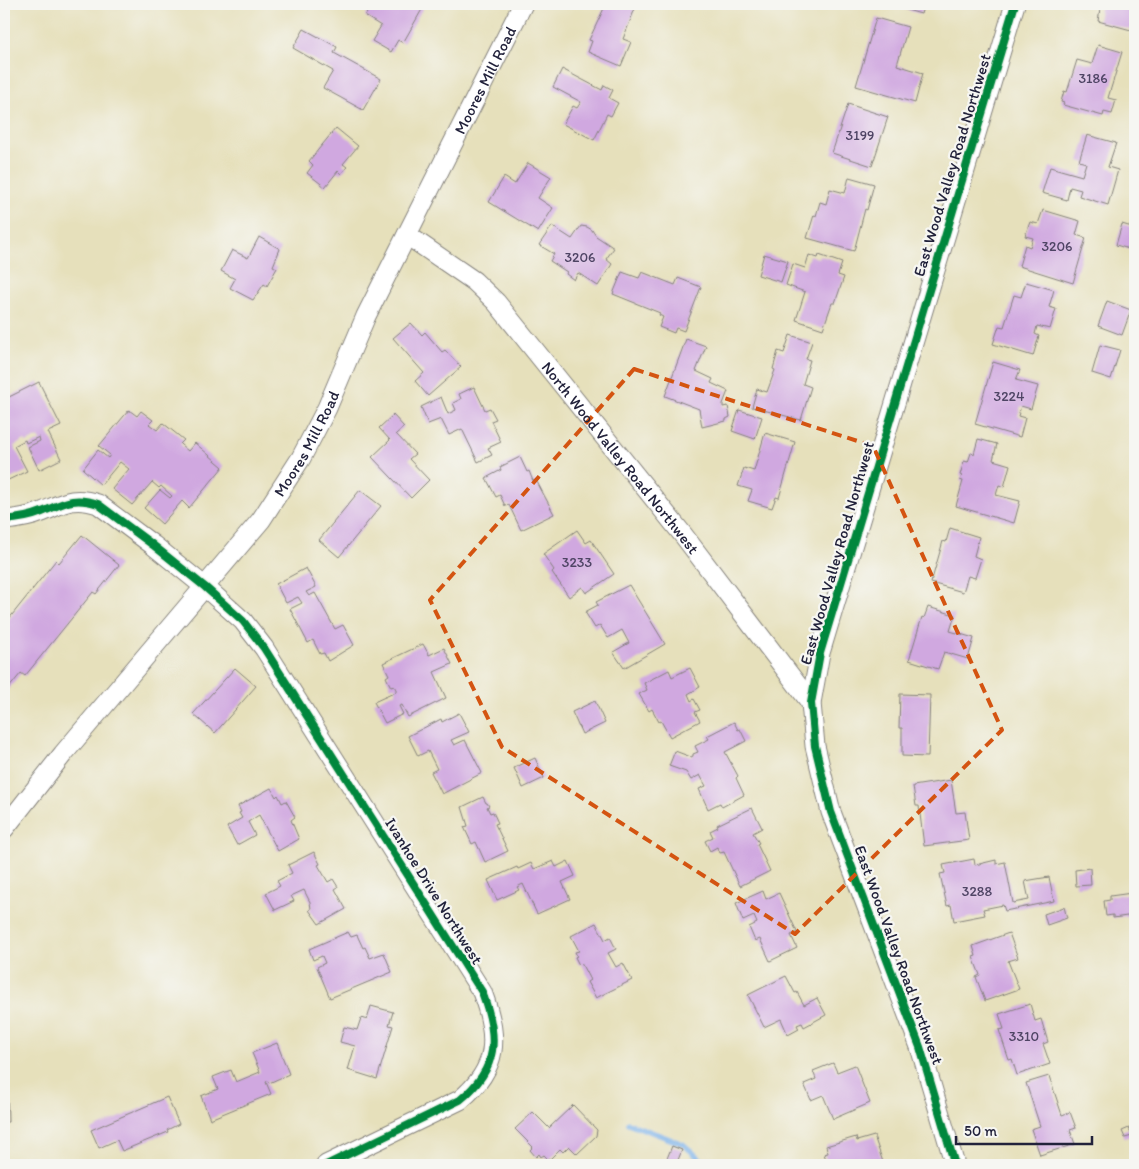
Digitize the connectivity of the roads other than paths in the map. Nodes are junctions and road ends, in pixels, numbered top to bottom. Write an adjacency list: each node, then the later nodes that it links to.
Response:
1 (523, 4): 3 (street, Moores Mill Road)
2 (1015, 4): 6 (street, East Wood Valley Road Northwest)
3 (407, 235): 5 (street, Moores Mill Road); 6 (street, North Wood Valley Road Northwest)
4 (4, 520): 5 (street, Ivanhoe Drive Northwest)
5 (205, 587): 7 (street, Moores Mill Road); 8 (street, Ivanhoe Drive Northwest)
6 (811, 703): 9 (street, East Wood Valley Road Northwest)
7 (4, 829)
8 (326, 1165)
9 (955, 1165)

